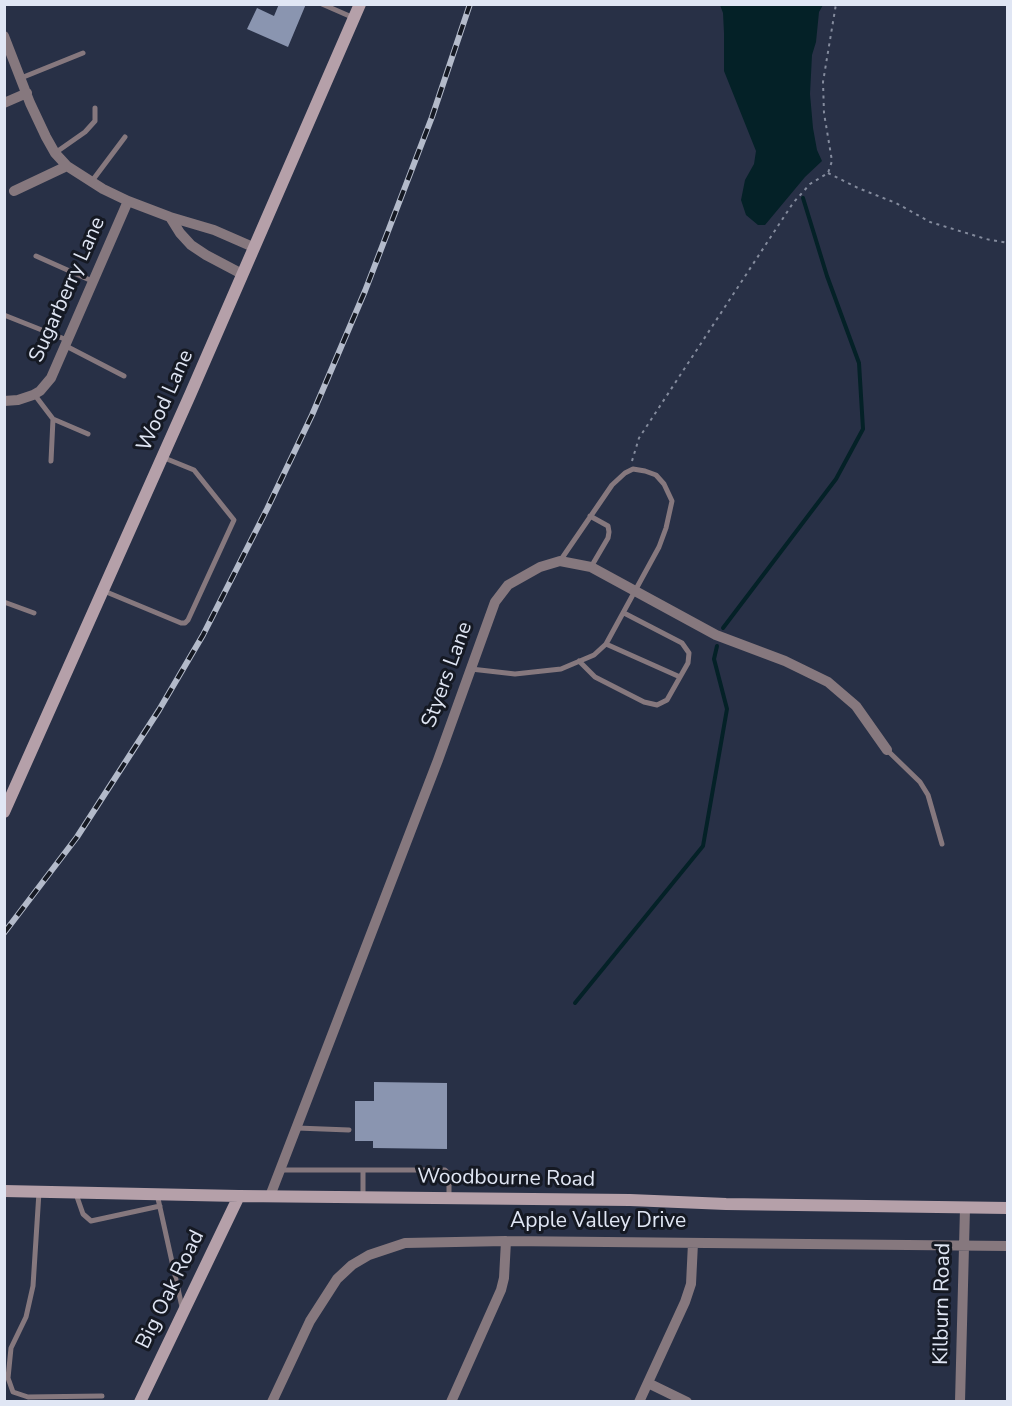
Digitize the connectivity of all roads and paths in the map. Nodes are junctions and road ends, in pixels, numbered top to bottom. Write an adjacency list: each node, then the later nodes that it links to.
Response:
1 (322, 4): 4 (lane)
2 (360, 4): 4 (street, Wood Lane)
3 (836, 4): 14 (path)
4 (354, 18): 20 (street, Wood Lane)
5 (4, 36): 7 (street)
6 (83, 53): 7 (lane)
7 (21, 78): 8 (street)
8 (27, 93): 9 (street); 12 (street)
9 (4, 103)
10 (95, 108): 12 (lane)
11 (124, 136): 15 (lane)
12 (56, 153): 13 (street)
13 (67, 166): 15 (street); 16 (street)
14 (828, 173): 19 (path); 33 (path)
15 (91, 183): 17 (street)
16 (14, 191)
17 (128, 201): 18 (street); 23 (street, Sugarberry Lane)
18 (170, 217): 20 (street); 22 (street)
19 (1008, 243)
20 (253, 247): 22 (street, Wood Lane)
21 (36, 256): 23 (lane)
22 (242, 274): 31 (street, Wood Lane)
23 (94, 282): 25 (street, Sugarberry Lane)
24 (4, 315): 25 (lane)
25 (67, 343): 26 (lane); 27 (street, Sugarberry Lane)
26 (124, 376)
27 (34, 394): 28 (street, Sugarberry Lane); 29 (lane)
28 (4, 401)
29 (53, 419): 30 (lane); 32 (lane)
30 (88, 434)
31 (162, 457): 38 (street, Wood Lane); 38 (lane)
32 (51, 461)
33 (633, 470): 34 (lane); 37 (lane)
34 (590, 516): 35 (lane); 36 (lane)
35 (560, 561): 36 (street); 44 (street, Styers Lane)
36 (591, 567): 37 (street)
37 (635, 590): 41 (lane); 46 (street)
38 (104, 591): 47 (street, Wood Lane)
39 (4, 602): 40 (lane)
40 (34, 613)
41 (624, 613): 42 (lane); 45 (lane)
42 (606, 644): 43 (lane); 45 (lane)
43 (579, 662): 44 (lane); 45 (lane)
44 (470, 669): 49 (street, Styers Lane)
45 (680, 678)
46 (888, 750): 48 (lane)
47 (4, 812)
48 (942, 844)
49 (297, 1128): 50 (lane); 51 (street, Styers Lane)
50 (349, 1130)
51 (280, 1170): 52 (lane); 57 (street, Styers Lane)
52 (363, 1170): 58 (lane); 59 (lane)
53 (4, 1191): 54 (street, Woodbourne Road)
54 (39, 1192): 55 (street, Woodbourne Road); 69 (lane)
55 (75, 1192): 60 (street, Woodbourne Road); 60 (lane)
56 (239, 1196): 57 (street, Woodbourne Road); 60 (street, Woodbourne Road); 67 (street, Big Oak Road)
57 (270, 1196): 58 (street, Woodbourne Road)
58 (363, 1197): 59 (street, Woodbourne Road)
59 (449, 1198): 61 (street, Woodbourne Road)
60 (159, 1200): 67 (lane)
61 (965, 1208): 62 (street, Woodbourne Road); 65 (street, Kilburn Road)
62 (1008, 1208)
63 (506, 1241): 64 (street, Apple Valley Drive); 71 (street, Apple Valley Drive); 72 (street)
64 (693, 1243): 65 (street, Apple Valley Drive); 68 (street)
65 (964, 1246): 66 (street, Apple Valley Drive); 75 (street, Kilburn Road)
66 (1008, 1246)
67 (183, 1309): 70 (street, Big Oak Road)
68 (648, 1383): 73 (street); 74 (street)
69 (102, 1396)
70 (140, 1401)
71 (272, 1401)
72 (451, 1401)
73 (639, 1401)
74 (687, 1401)
75 (960, 1401)

